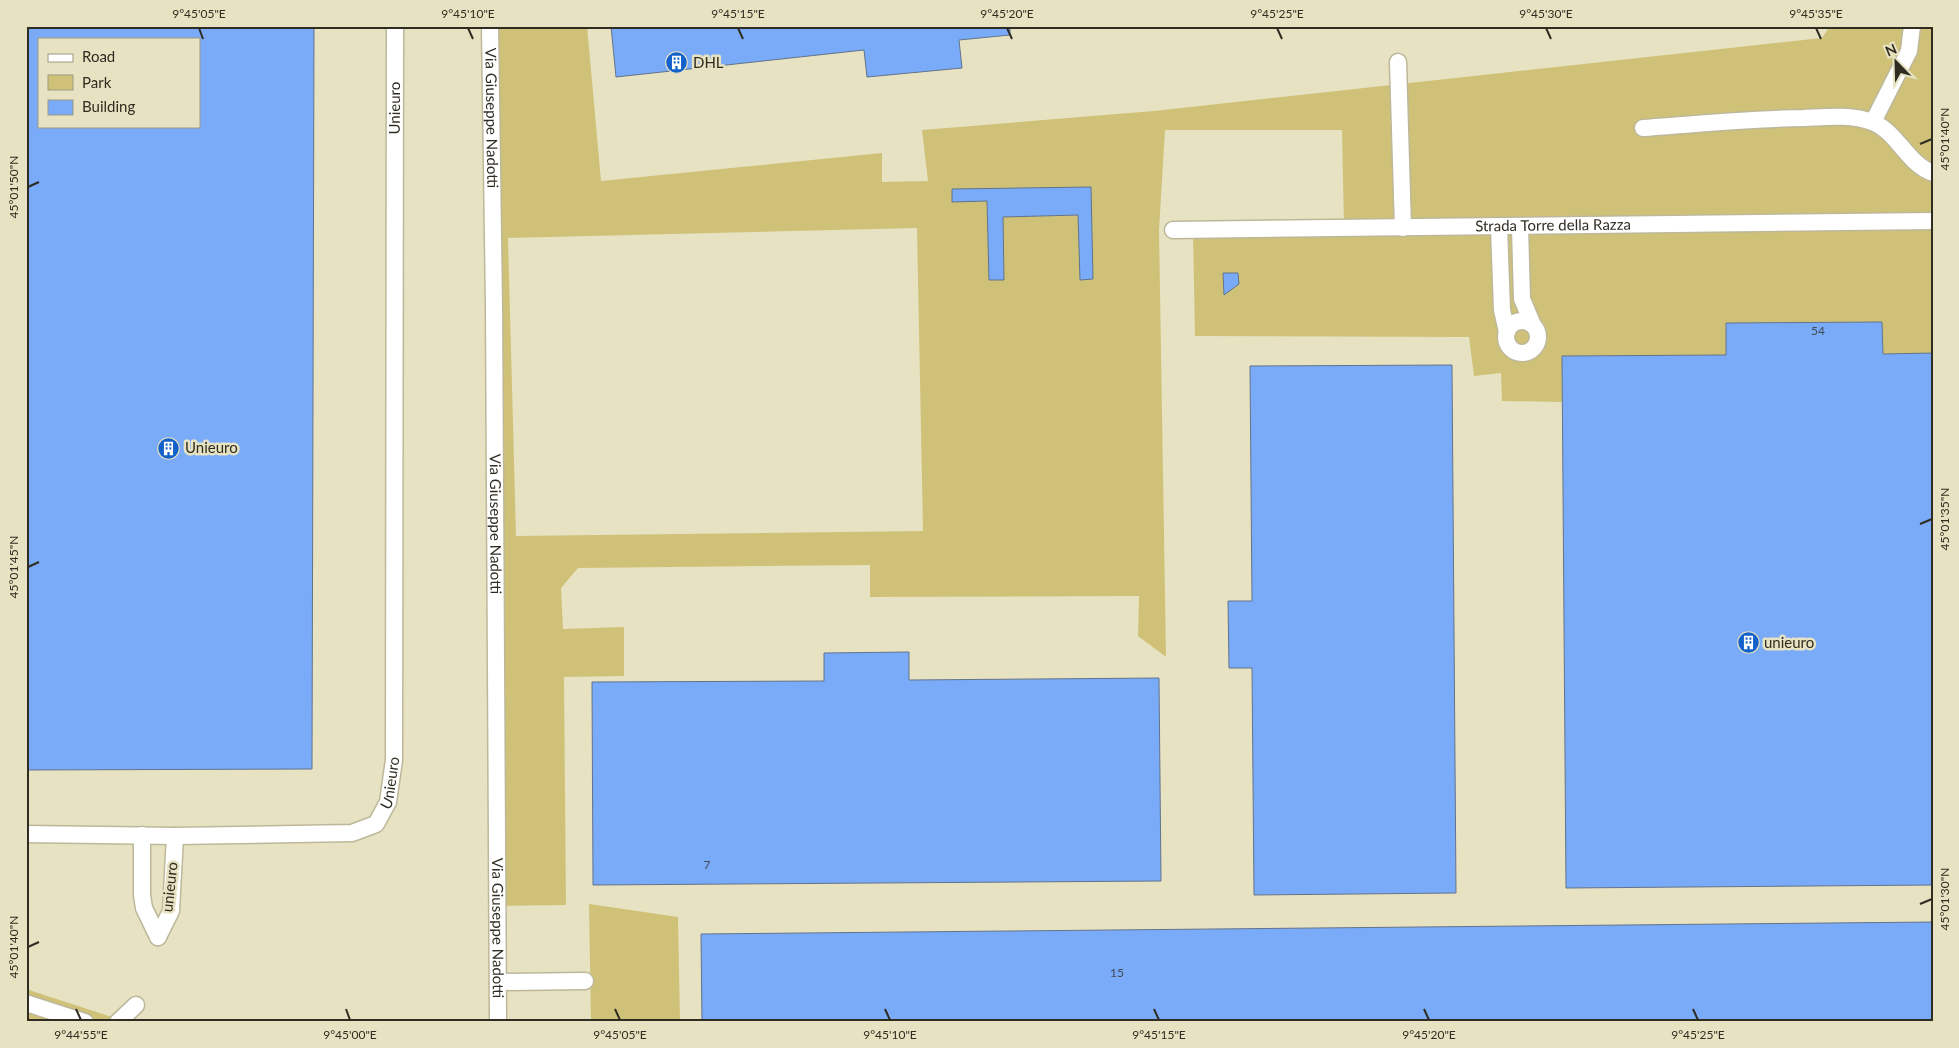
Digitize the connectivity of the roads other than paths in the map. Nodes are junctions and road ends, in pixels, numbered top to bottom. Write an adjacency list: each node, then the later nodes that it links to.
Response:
1 (395, 26): 17 (street, Unieuro)
2 (490, 26): 19 (street, Via Giuseppe Nadotti)
3 (1912, 26): 5 (street)
4 (1398, 62): 11 (street)
5 (1873, 122): 6 (street); 7 (street)
6 (1643, 128)
7 (1933, 174)
8 (1933, 221): 10 (street, Strada Torre della Razza)
9 (1499, 227): 10 (street, Strada Torre della Razza); 11 (street, Strada Torre della Razza); 14 (street)
10 (1520, 227): 13 (street)
11 (1403, 228): 12 (street, Strada Torre della Razza)
12 (1173, 230)
13 (1534, 325): 14 (street); 14 (street)
14 (1507, 332)
15 (26, 834): 16 (street, Unieuro)
16 (142, 836): 17 (street, Unieuro); 17 (street, unieuro)
17 (175, 836)
18 (585, 981): 19 (street)
19 (498, 982): 24 (street, Via Giuseppe Nadotti)
20 (26, 1002): 21 (street)
21 (85, 1022)
22 (118, 1022): 23 (street)
23 (137, 1022)
24 (498, 1022)

